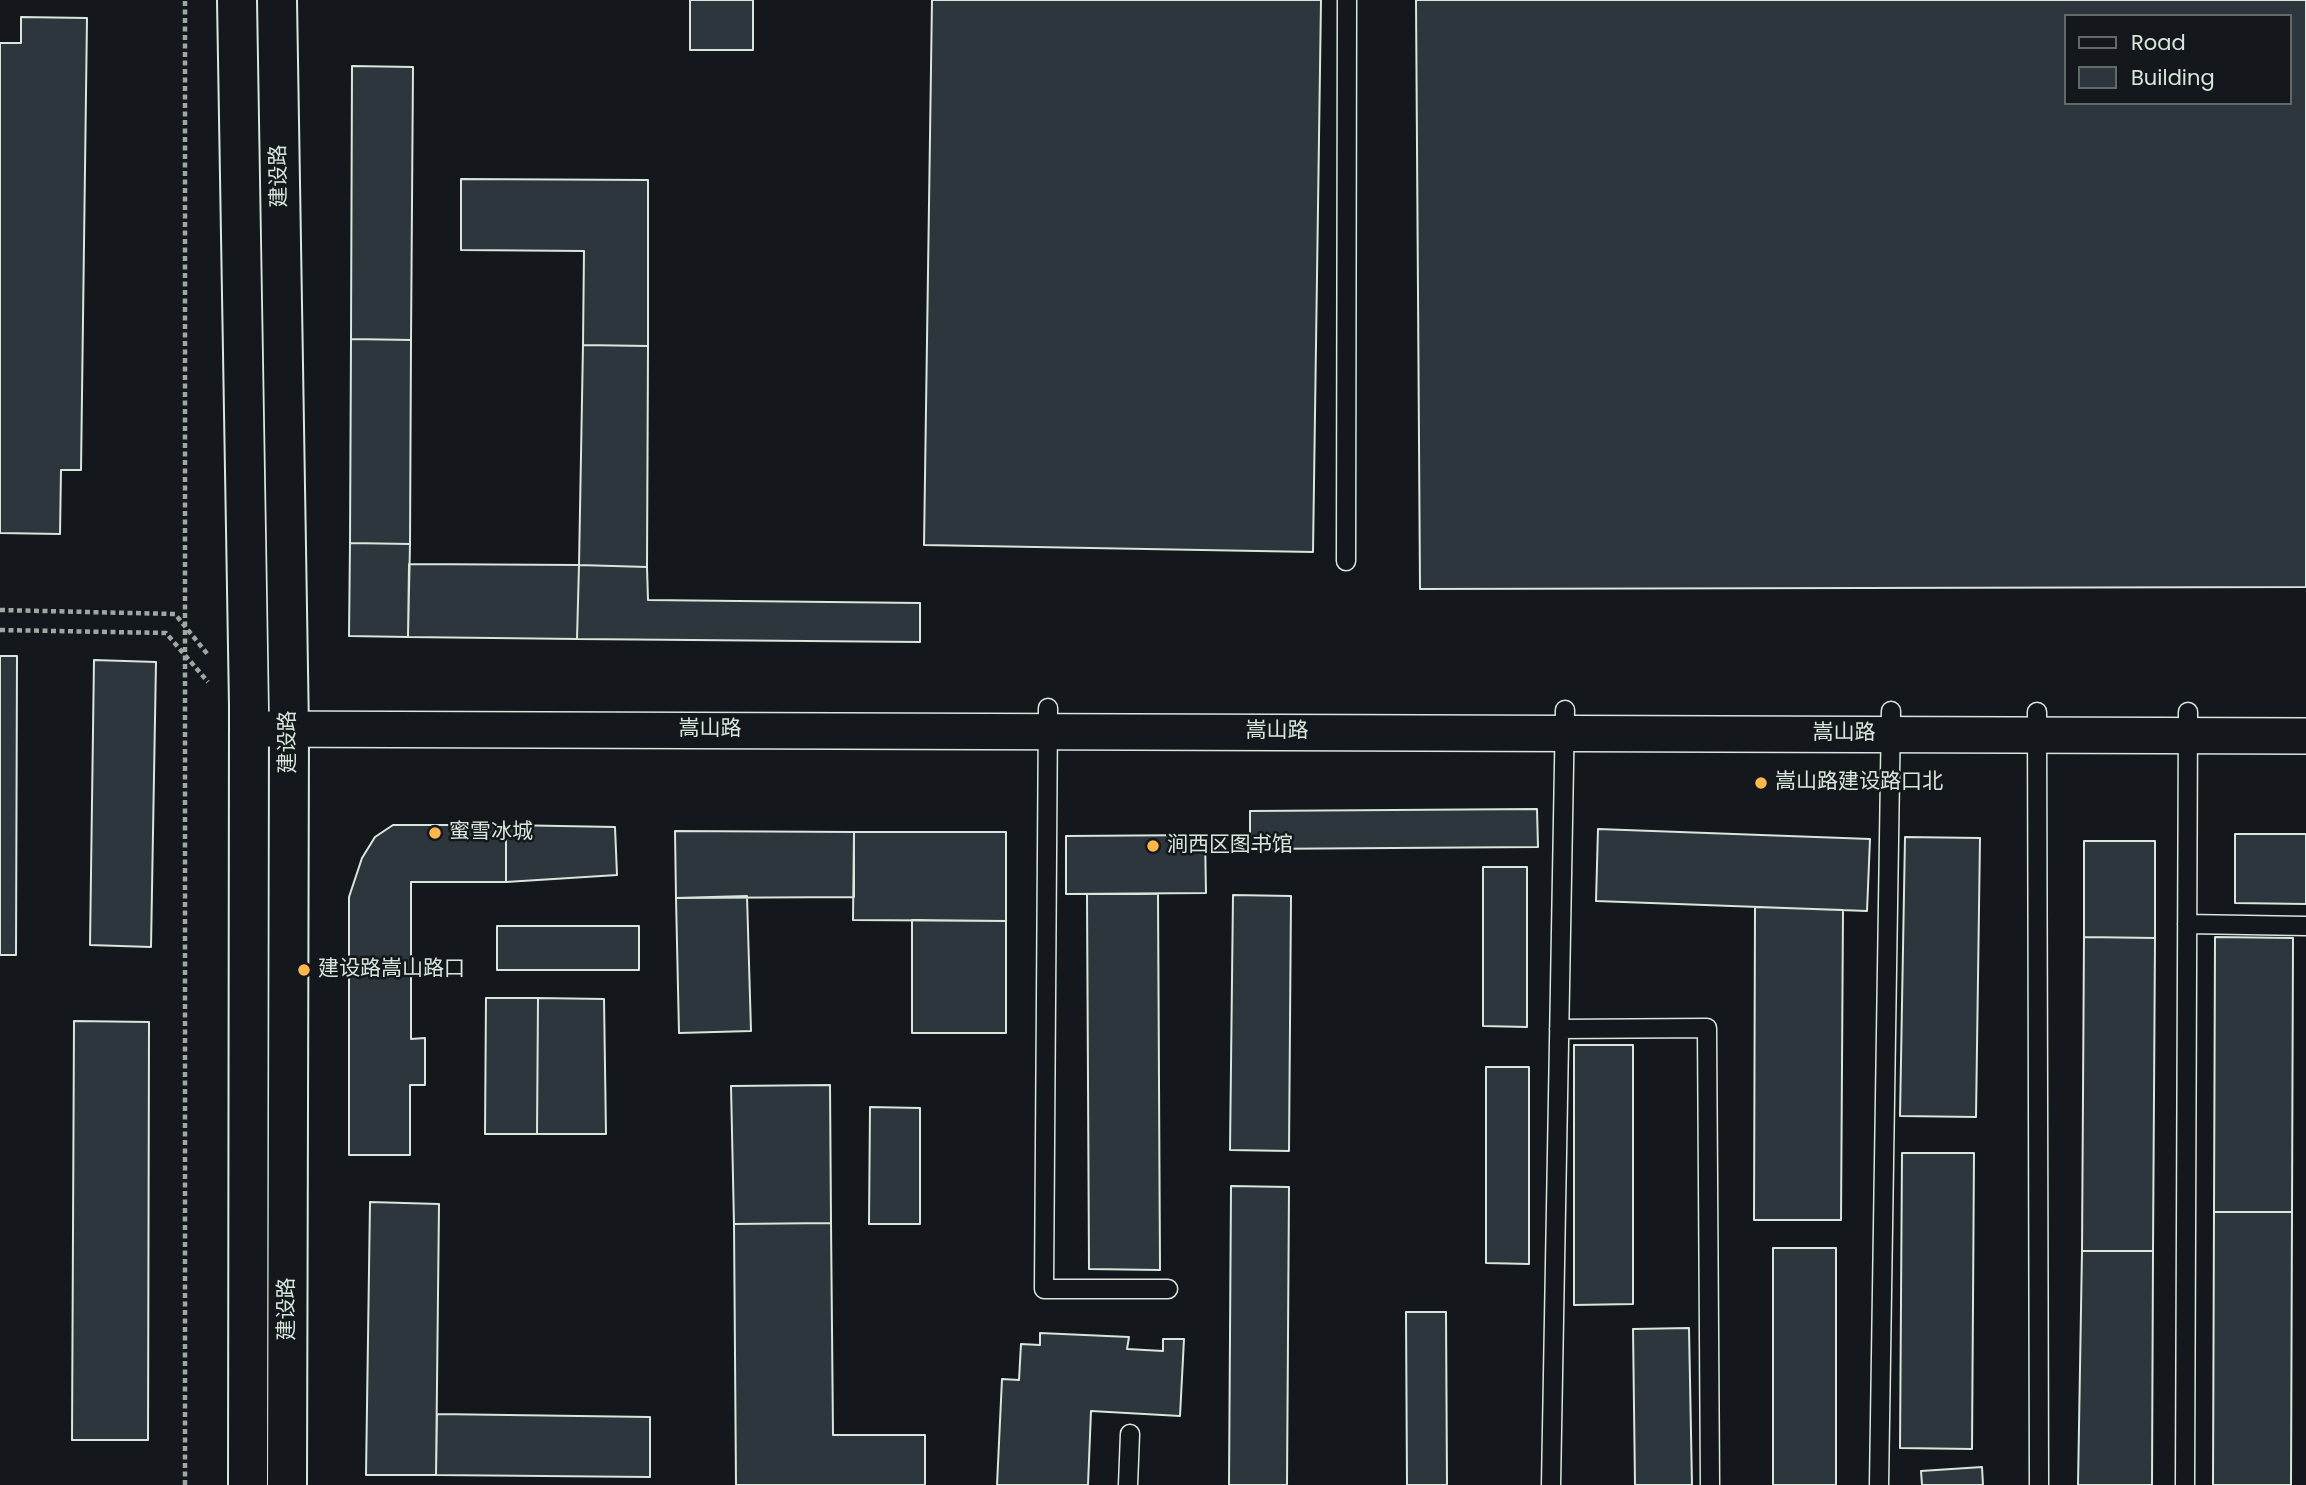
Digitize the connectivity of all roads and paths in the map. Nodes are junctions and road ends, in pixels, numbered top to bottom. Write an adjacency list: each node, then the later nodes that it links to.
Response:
1 (185, 0): 7 (path)
2 (237, 0): 11 (street, 建设路)
3 (277, 0): 12 (street, 建设路)
4 (1347, 0): 5 (lane)
5 (1346, 561)
6 (0, 610): 7 (path)
7 (186, 627): 9 (path); 11 (path)
8 (0, 630): 9 (path)
9 (186, 656): 11 (path); 24 (path)
10 (2306, 713): 17 (street, 嵩山路)
11 (249, 717): 12 (street, 嵩山路); 25 (street, 建设路)
12 (289, 717): 13 (street, 嵩山路); 26 (street, 建设路)
13 (1047, 720): 14 (street, 嵩山路); 22 (lane)
14 (1564, 722): 15 (street, 嵩山路); 21 (lane)
15 (1890, 723): 16 (street, 嵩山路); 30 (lane)
16 (2037, 723): 17 (street, 嵩山路); 31 (lane)
17 (2188, 724): 18 (street, 嵩山路); 19 (lane)
18 (2306, 736)
19 (2187, 924): 20 (lane); 32 (lane)
20 (2306, 926)
21 (1559, 1028): 28 (lane); 29 (lane)
22 (1168, 1289)
23 (1130, 1434): 27 (lane)
24 (185, 1485)
25 (248, 1485)
26 (287, 1485)
27 (1128, 1485)
28 (1551, 1485)
29 (1710, 1485)
30 (1879, 1485)
31 (2039, 1485)
32 (2185, 1485)

